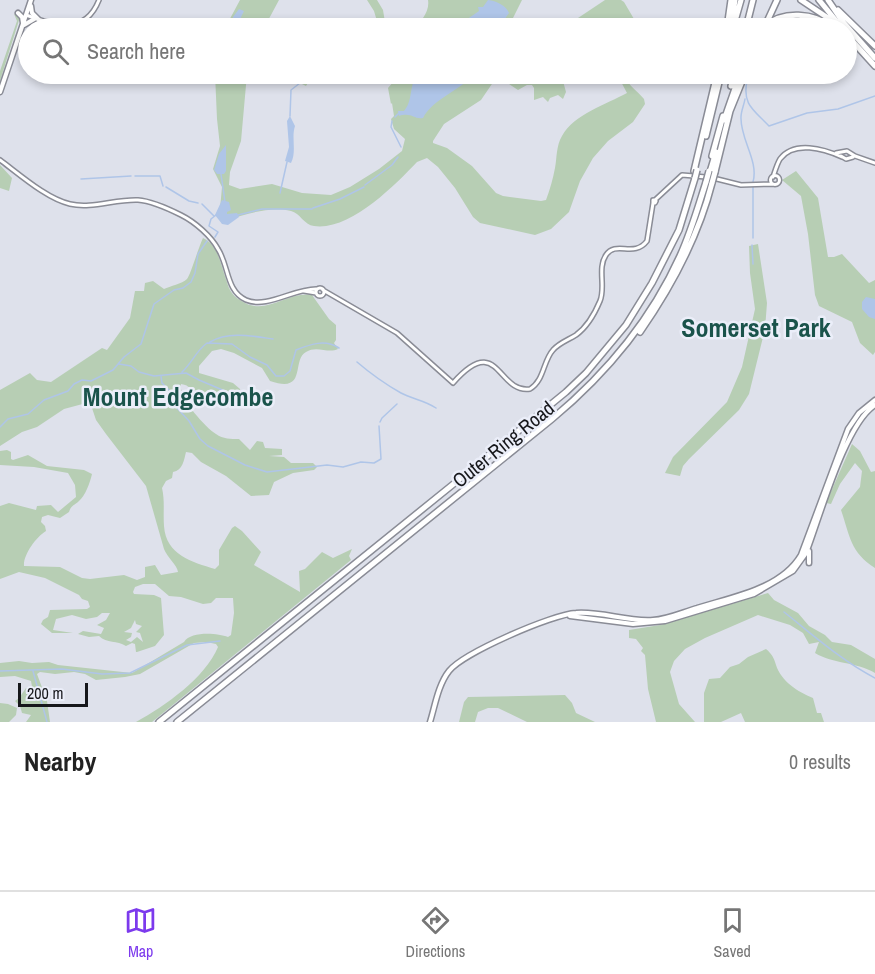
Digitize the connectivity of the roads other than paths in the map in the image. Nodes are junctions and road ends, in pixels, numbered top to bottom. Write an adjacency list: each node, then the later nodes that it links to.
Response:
1 (99, 0): 17 (street)
2 (731, 0): 18 (highway)
3 (735, 0): 19 (highway)
4 (741, 0): 20 (highway)
5 (753, 0): 21 (highway)
6 (777, 0): 22 (highway)
7 (801, 0): 25 (highway)
8 (819, 0): 26 (highway)
9 (828, 0): 27 (highway); 28 (highway)
10 (31, 1): 12 (main road); 16 (main road)
11 (18, 13): 13 (main road)
12 (26, 15): 14 (main road); 15 (street)
13 (22, 18)
14 (25, 18)
15 (34, 18)
16 (36, 18)
17 (84, 18)
18 (730, 18)
19 (732, 18)
20 (734, 18)
21 (748, 18)
22 (768, 18)
23 (778, 18): 24 (highway)
24 (812, 18)
25 (828, 18)
26 (834, 18)
27 (840, 18)
28 (846, 18)
29 (857, 28): 33 (highway)
30 (18, 40): 40 (main road)
31 (857, 40): 35 (highway)
32 (857, 45): 35 (highway)
33 (875, 46)
34 (857, 50): 35 (highway)
35 (874, 62)
36 (717, 84): 59 (highway, Outer Ring Road, bridge)
37 (732, 84): 46 (highway, Outer Ring Road)
38 (736, 84): 46 (highway)
39 (740, 84): 46 (highway)
40 (0, 92)
41 (842, 155): 42 (street); 42 (street); 45 (street)
42 (850, 155): 44 (street)
43 (0, 160): 52 (street)
44 (874, 161)
45 (776, 169): 47 (street); 48 (street)
46 (711, 171): 49 (highway, Outer Ring Road, bridge)
47 (778, 177): 48 (street); 51 (street)
48 (772, 178): 50 (street); 51 (street)
49 (708, 182): 54 (highway, Outer Ring Road); 54 (highway)
50 (766, 183): 51 (street); 53 (street)
51 (773, 184)
52 (317, 291): 53 (street); 53 (street)
53 (323, 292)
54 (608, 364): 60 (highway, Outer Ring Road)
55 (875, 403): 56 (main road); 58 (main road)
56 (810, 541): 57 (main road); 58 (main road)
57 (809, 564)
58 (556, 616): 61 (main road)
59 (159, 722)
60 (177, 722)
61 (430, 722)

